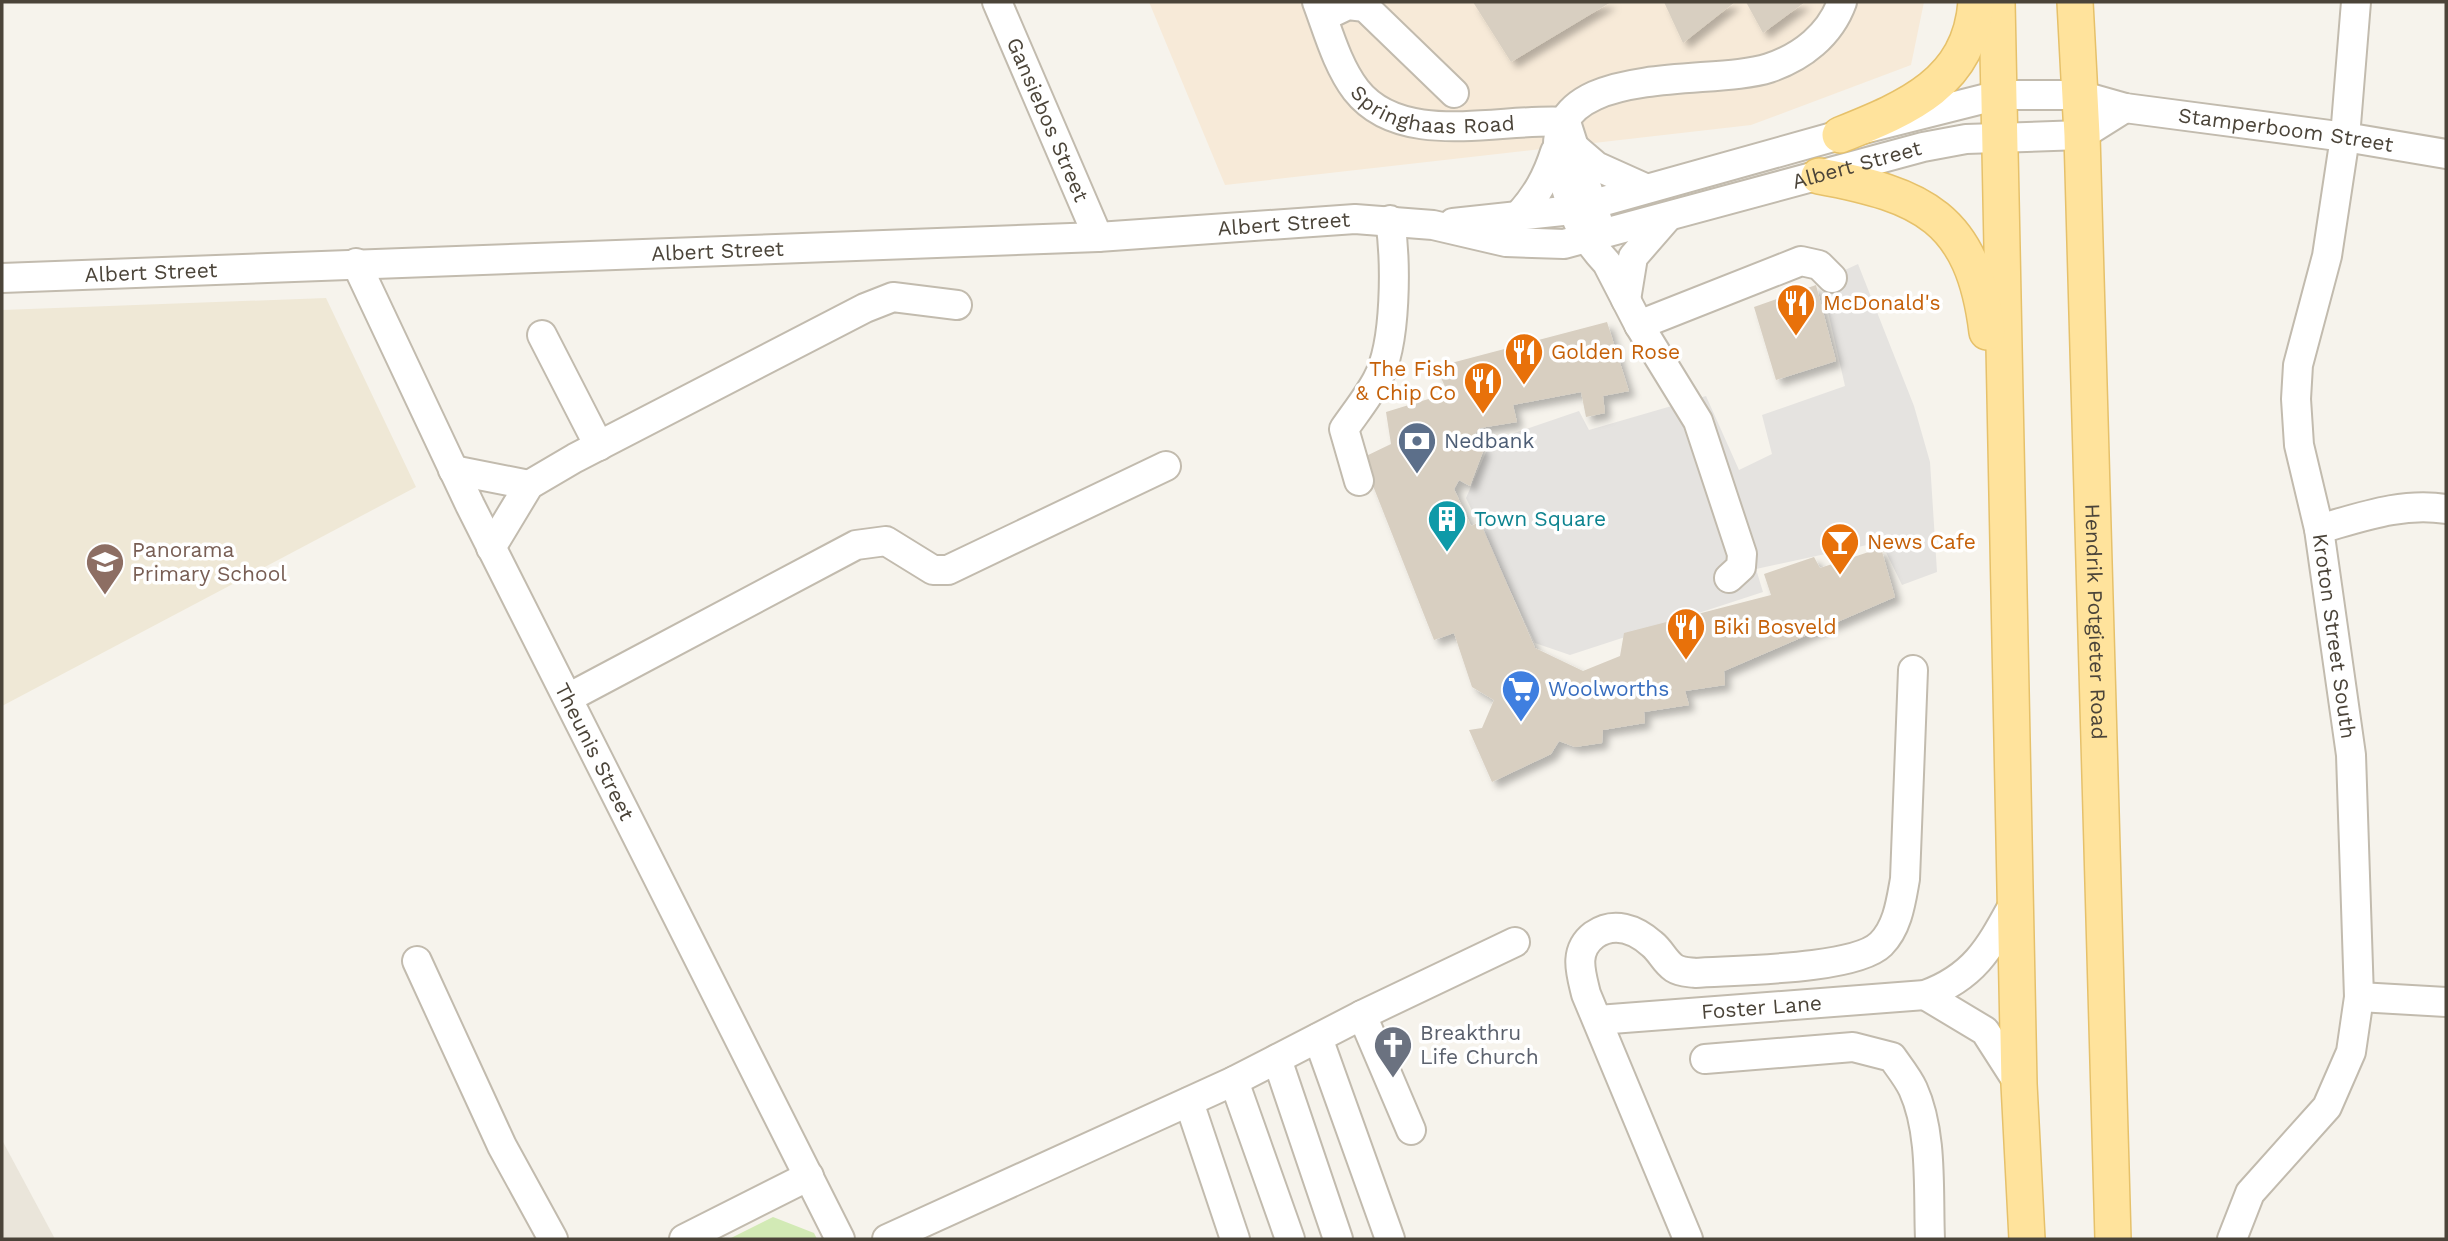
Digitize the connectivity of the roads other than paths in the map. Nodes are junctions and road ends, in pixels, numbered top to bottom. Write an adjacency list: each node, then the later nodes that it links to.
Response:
1 (997, 2): 26 (street, Gansiebos Street)
2 (1842, 2): 12 (street)
3 (1976, 2): 13 (main road)
4 (1997, 2): 9 (main road)
5 (2075, 2): 10 (main road, Hendrik Potgieter Road)
6 (2356, 2): 15 (street, Kroton Street South)
7 (1320, 9): 8 (street); 12 (street, Springhaas Road)
8 (1454, 93)
9 (1999, 95): 10 (street, Albert Street); 13 (street, Albert Street); 16 (main road)
10 (2079, 95): 11 (street, Stamperboom Street); 14 (main road, Hendrik Potgieter Road)
11 (2125, 108): 14 (street); 15 (street, Stamperboom Street)
12 (1566, 122): 17 (street)
13 (1840, 135): 20 (street, Albert Street)
14 (2082, 135): 16 (street, Albert Street); 74 (main road, Hendrik Potgieter Road)
15 (2345, 136): 18 (street, Stamperboom Street); 42 (street, Kroton Street South)
16 (2000, 138): 19 (street, Albert Street); 38 (main road)
17 (1565, 150): 20 (street); 21 (street); 22 (street)
18 (2446, 154)
19 (1819, 176): 23 (street, Albert Street); 38 (main road)
20 (1645, 188): 21 (street, Albert Street)
21 (1582, 207): 22 (street, Albert Street); 27 (street)
22 (1519, 215): 25 (street, Albert Street)
23 (1666, 219): 27 (street, Albert Street); 31 (street)
24 (1390, 220): 25 (street, Albert Street); 26 (street, Albert Street); 39 (street)
25 (1433, 225): 27 (street, Albert Street)
26 (1098, 237): 28 (street, Albert Street)
27 (1593, 237): 31 (street)
28 (356, 263): 29 (street, Albert Street); 37 (street, Theunis Street)
29 (2, 278)
30 (1832, 278): 33 (street)
31 (1626, 300): 33 (street)
32 (957, 305): 35 (street)
33 (1639, 325): 44 (street)
34 (542, 335): 35 (street)
35 (599, 446): 40 (street)
36 (1166, 466): 46 (street)
37 (453, 470): 40 (street); 43 (street, Theunis Street)
38 (2005, 474): 47 (main road)
39 (1359, 481)
40 (528, 485): 43 (street)
41 (2446, 509): 42 (street)
42 (2319, 529): 51 (street, Kroton Street South)
43 (491, 548): 46 (street, Theunis Street)
44 (1729, 579)
45 (1913, 670): 54 (street)
46 (568, 698): 62 (street, Theunis Street)
47 (2017, 897): 50 (street, Foster Lane); 59 (main road)
48 (1515, 942): 53 (street)
49 (417, 961): 63 (street)
50 (1925, 995): 54 (street, Foster Lane); 59 (street)
51 (2359, 997): 52 (street); 75 (street, Kroton Street South)
52 (2446, 1002)
53 (1362, 1015): 55 (street); 61 (street)
54 (1598, 1020): 71 (street)
55 (1318, 1038): 56 (street); 70 (street)
56 (1277, 1059): 58 (street); 69 (street)
57 (1705, 1059): 72 (street)
58 (1234, 1081): 60 (street); 68 (street)
59 (2019, 1084): 73 (main road)
60 (1189, 1102): 66 (street); 67 (street)
61 (1411, 1130)
62 (809, 1176): 64 (street); 65 (street, Theunis Street)
63 (553, 1239)
64 (684, 1239)
65 (840, 1239)
66 (887, 1239)
67 (1235, 1239)
68 (1290, 1239)
69 (1338, 1239)
70 (1390, 1239)
71 (1688, 1239)
72 (1930, 1239)
73 (2027, 1239)
74 (2113, 1239)
75 (2232, 1239)

